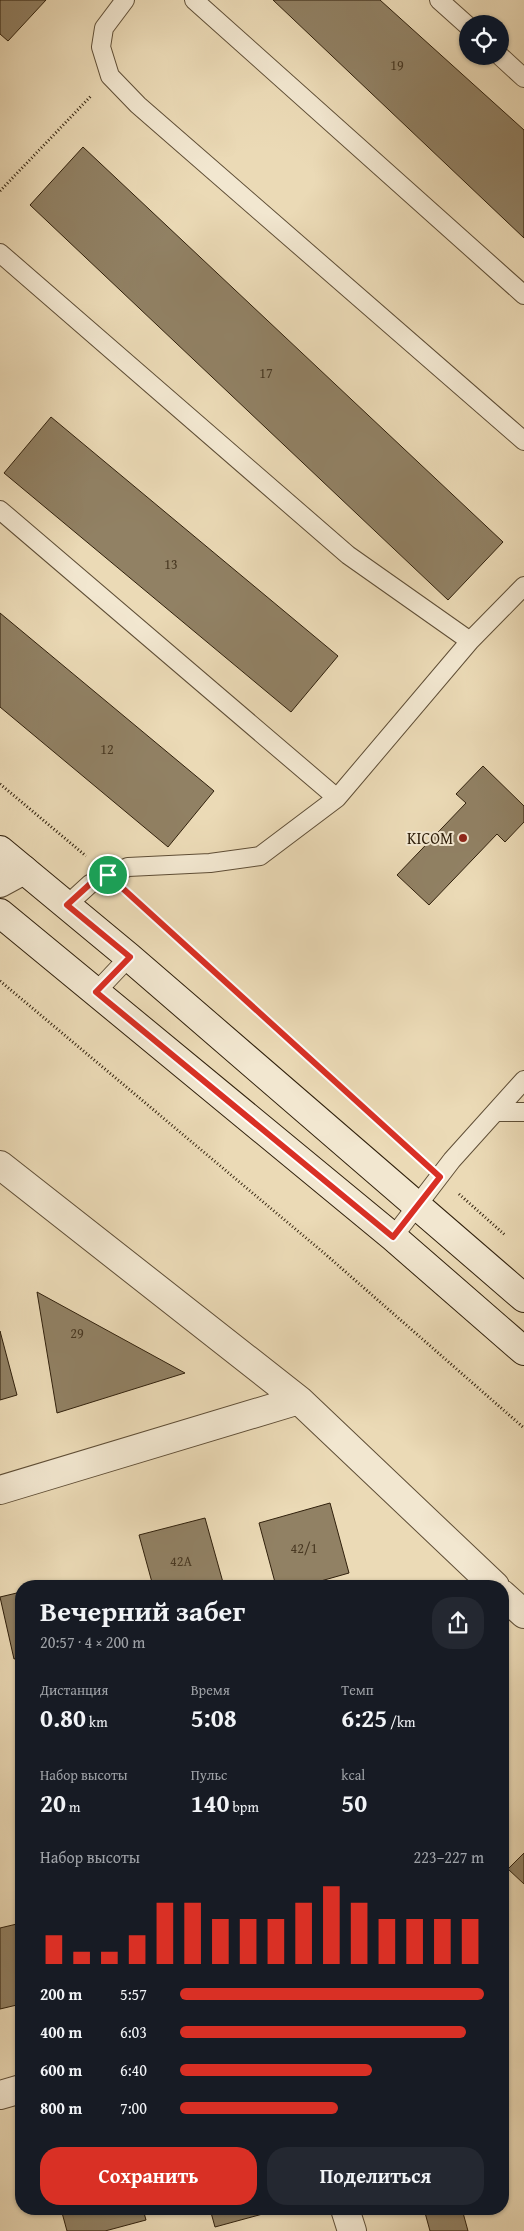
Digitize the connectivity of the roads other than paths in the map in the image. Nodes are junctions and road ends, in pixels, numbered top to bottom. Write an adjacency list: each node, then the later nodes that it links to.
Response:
1 (125, 0): 9 (lane)
2 (194, 0): 8 (lane)
3 (439, 0): 4 (lane)
4 (459, 18)
5 (509, 64): 6 (lane)
6 (524, 78)
7 (0, 253): 12 (lane)
8 (524, 295)
9 (524, 441)
10 (0, 510): 13 (lane)
11 (524, 586): 12 (lane)
12 (470, 641): 13 (lane)
13 (337, 798): 17 (lane)
14 (0, 850): 15 (main road)
15 (24, 870): 16 (main road); 17 (main road)
16 (0, 883)
17 (67, 905): 19 (main road)
18 (0, 913): 20 (main road)
19 (130, 957): 20 (lane); 25 (main road)
20 (96, 992): 26 (main road)
21 (524, 1080): 22 (lane)
22 (497, 1112): 23 (lane); 25 (lane)
23 (524, 1112)
24 (0, 1165): 29 (main road)
25 (418, 1208): 26 (lane); 27 (main road)
26 (393, 1237): 28 (main road)
27 (524, 1298)
28 (524, 1351)
29 (299, 1400): 30 (main road); 31 (main road)
30 (0, 1490)
31 (489, 1580)
32 (509, 1600): 33 (main road)
33 (524, 1614)
34 (15, 2090): 35 (main road)
35 (0, 2095)
36 (348, 2215): 37 (main road)
37 (352, 2231)

